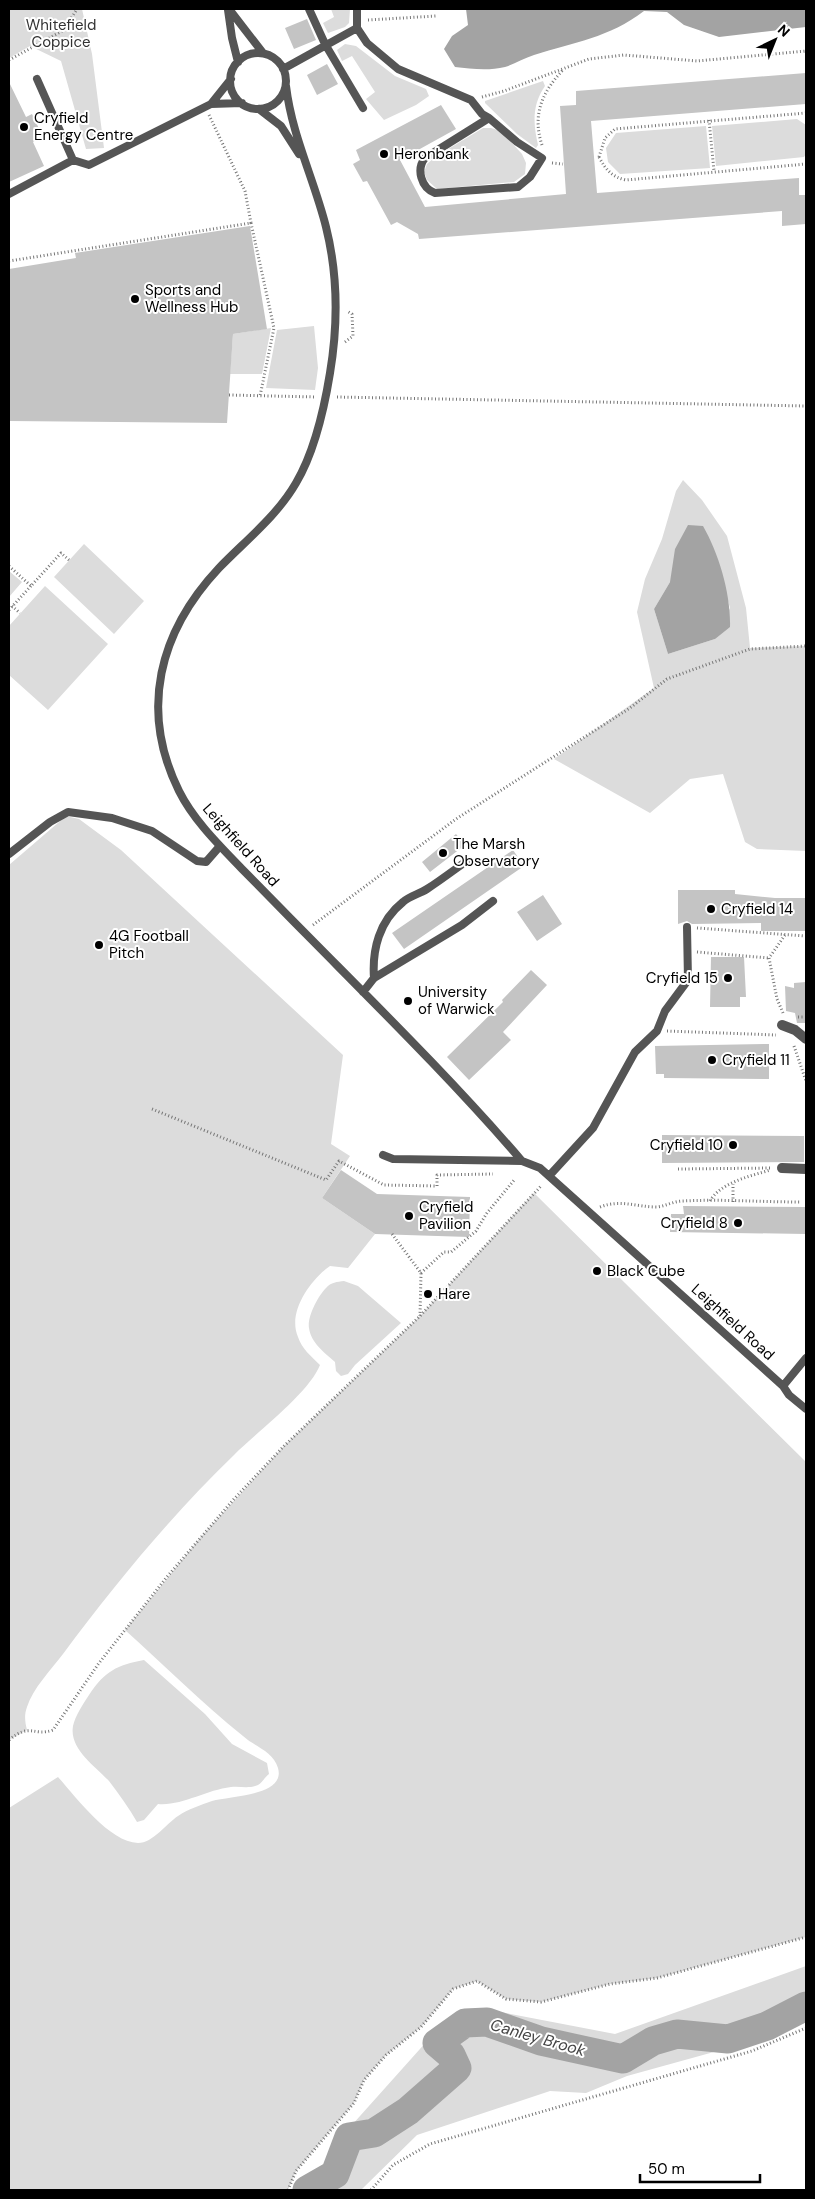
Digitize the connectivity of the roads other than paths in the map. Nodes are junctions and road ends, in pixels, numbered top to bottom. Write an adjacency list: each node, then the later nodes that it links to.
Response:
1 (228, 9): 6 (lane); 7 (lane)
2 (309, 9): 5 (lane)
3 (357, 9): 4 (lane)
4 (357, 25): 5 (lane); 16 (lane)
5 (325, 44): 8 (lane); 14 (lane)
6 (263, 54): 7 (lane); 8 (lane)
7 (238, 62): 9 (lane)
8 (283, 69): 11 (lane)
9 (230, 78): 12 (lane); 13 (lane)
10 (37, 79): 17 (lane)
11 (286, 86): 15 (lane); 18 (lane)
12 (242, 103): 13 (lane); 15 (lane)
13 (208, 106): 17 (lane)
14 (363, 108)
15 (259, 109): 18 (lane)
16 (489, 118): 16 (lane)
17 (73, 160): 19 (lane)
18 (304, 162): 20 (lane, Leighfield Road)
19 (9, 194)
20 (220, 846): 21 (lane); 26 (lane, Leighfield Road)
21 (9, 854)
22 (468, 860): 25 (lane)
23 (493, 901): 25 (lane)
24 (687, 927): 33 (lane)
25 (374, 978): 26 (lane)
26 (363, 992): 30 (lane, Leighfield Road)
27 (780, 1030): 28 (street)
28 (806, 1039)
29 (383, 1155): 30 (lane)
30 (522, 1161): 33 (lane, Leighfield Road)
31 (782, 1168): 32 (street)
32 (806, 1168)
33 (549, 1176): 35 (lane, Leighfield Road)
34 (806, 1358): 35 (lane)
35 (783, 1386): 36 (lane, Leighfield Road)
36 (806, 1410)

